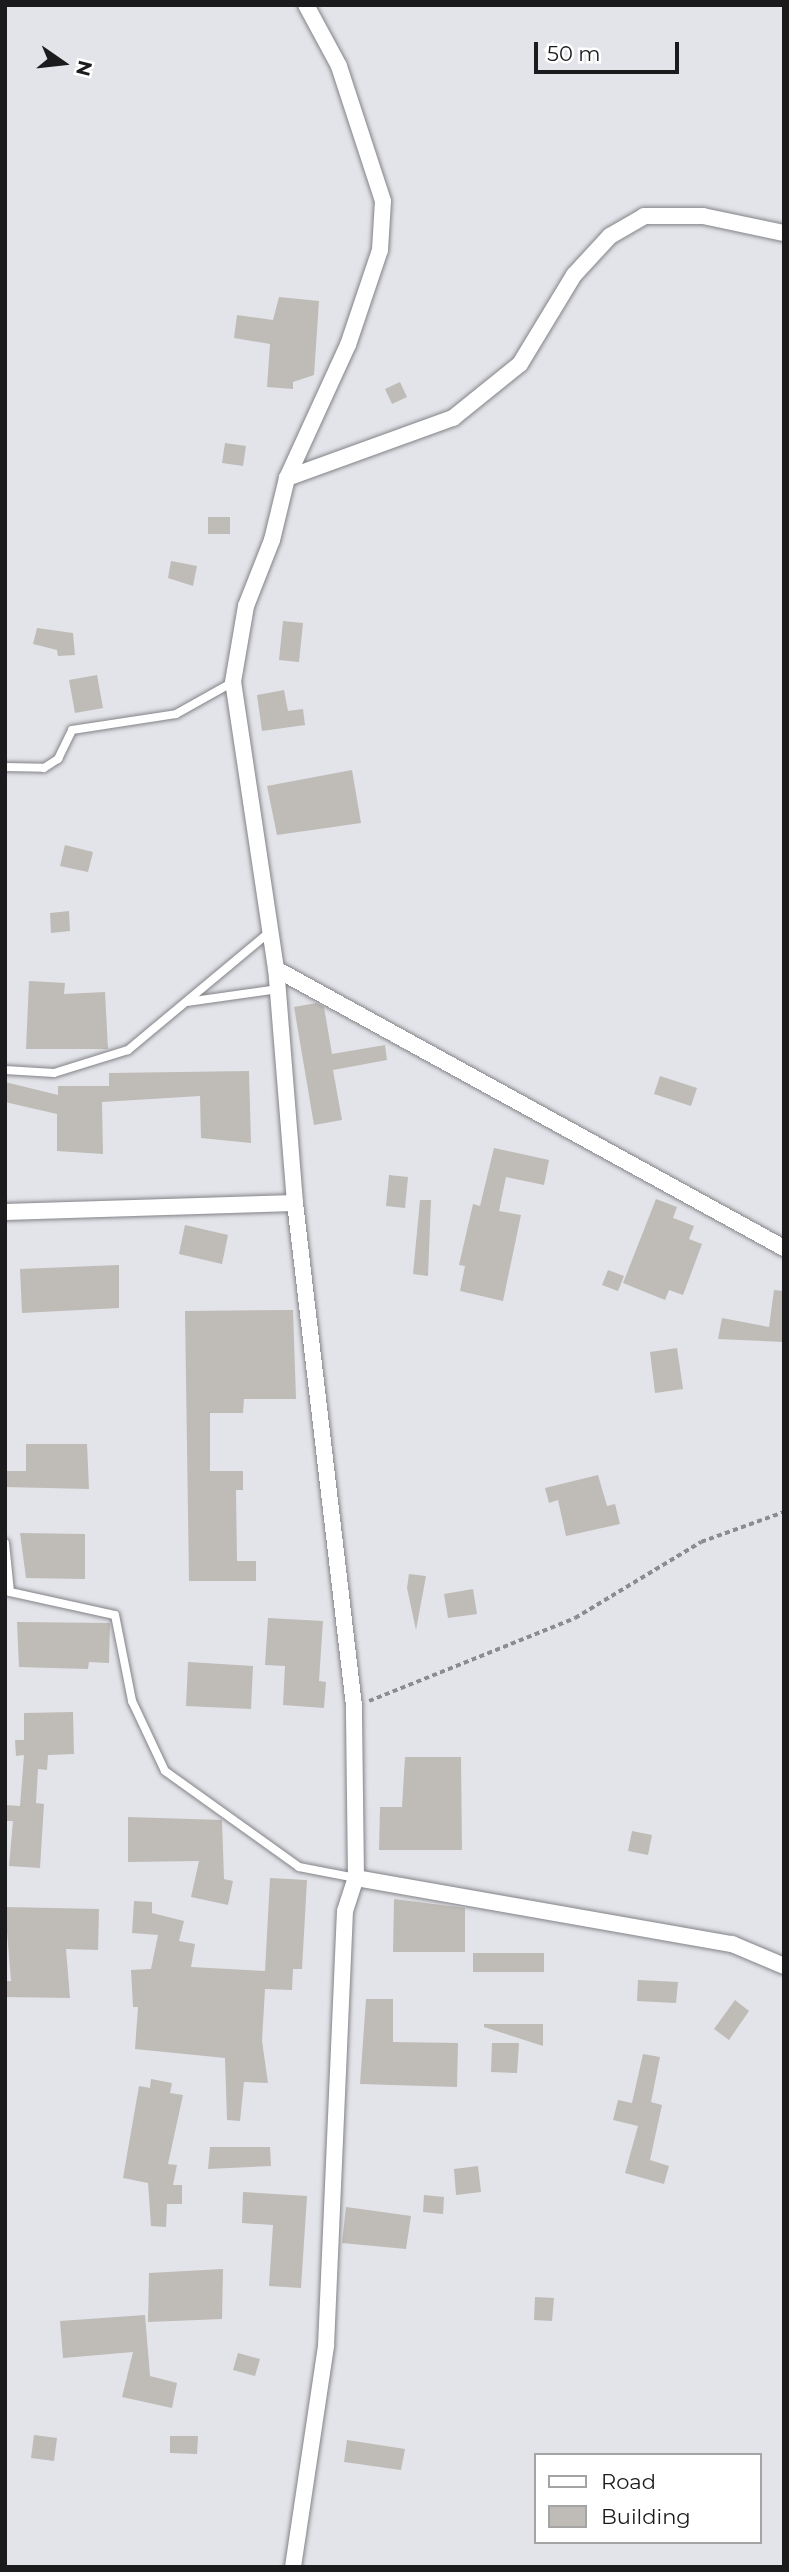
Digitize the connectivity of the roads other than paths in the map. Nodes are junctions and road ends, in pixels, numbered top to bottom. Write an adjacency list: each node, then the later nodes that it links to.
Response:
1 (306, 5): 3 (street)
2 (784, 233): 3 (street)
3 (287, 478): 4 (street)
4 (233, 682): 5 (lane); 6 (street)
5 (5, 768)
6 (271, 931): 7 (street); 9 (lane)
7 (276, 969): 8 (street); 13 (street)
8 (278, 989): 9 (lane); 11 (street)
9 (187, 1002): 10 (lane)
10 (5, 1070)
11 (295, 1203): 12 (street); 15 (street)
12 (5, 1212)
13 (784, 1248)
14 (5, 1543): 15 (lane)
15 (356, 1878): 16 (street); 17 (street)
16 (784, 1966)
17 (293, 2567)

